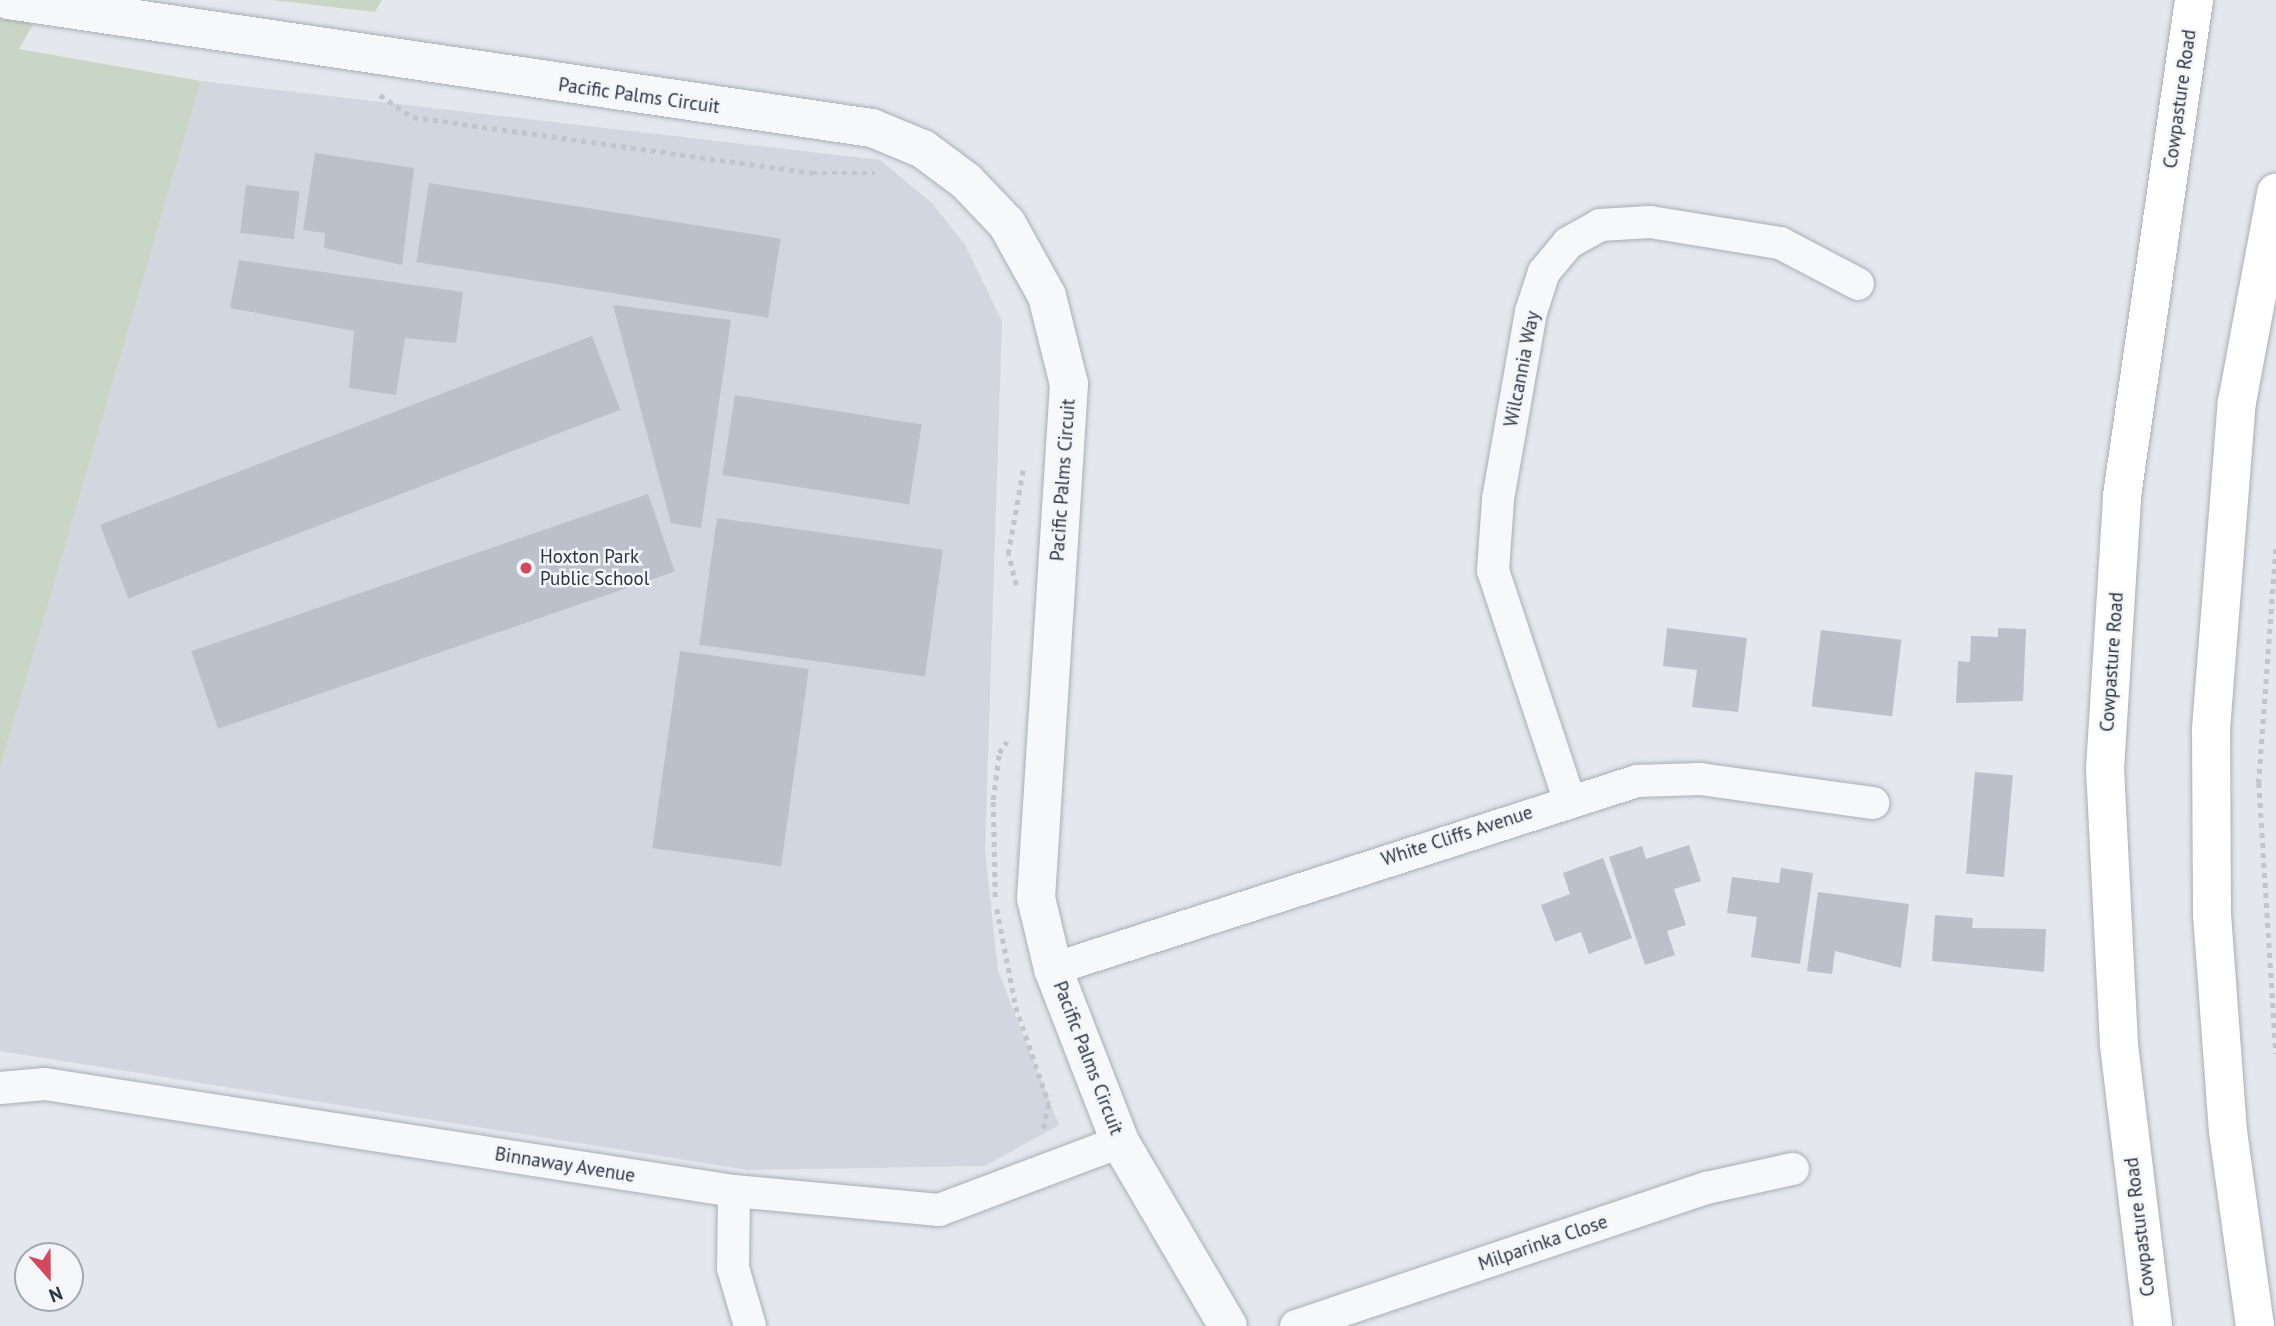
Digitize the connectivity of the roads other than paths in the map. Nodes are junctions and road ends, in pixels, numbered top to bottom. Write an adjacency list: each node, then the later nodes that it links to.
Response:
1 (8, 0): 7 (street, Pacific Palms Circuit)
2 (2194, 0): 15 (main road, Cowpasture Road)
3 (2276, 193): 16 (main road)
4 (1858, 285): 5 (street, Wilcannia Way)
5 (1569, 799): 6 (street, White Cliffs Avenue); 7 (street, White Cliffs Avenue)
6 (1873, 803)
7 (1053, 969): 9 (street, Pacific Palms Circuit)
8 (0, 1088): 11 (street, Binnaway Avenue)
9 (1120, 1142): 11 (street, Binnaway Avenue); 13 (street, Pacific Palms Circuit)
10 (1793, 1169): 14 (street, Milparinka Close)
11 (734, 1191): 12 (street)
12 (750, 1326)
13 (1228, 1326)
14 (1296, 1326)
15 (2153, 1326)
16 (2255, 1326)

